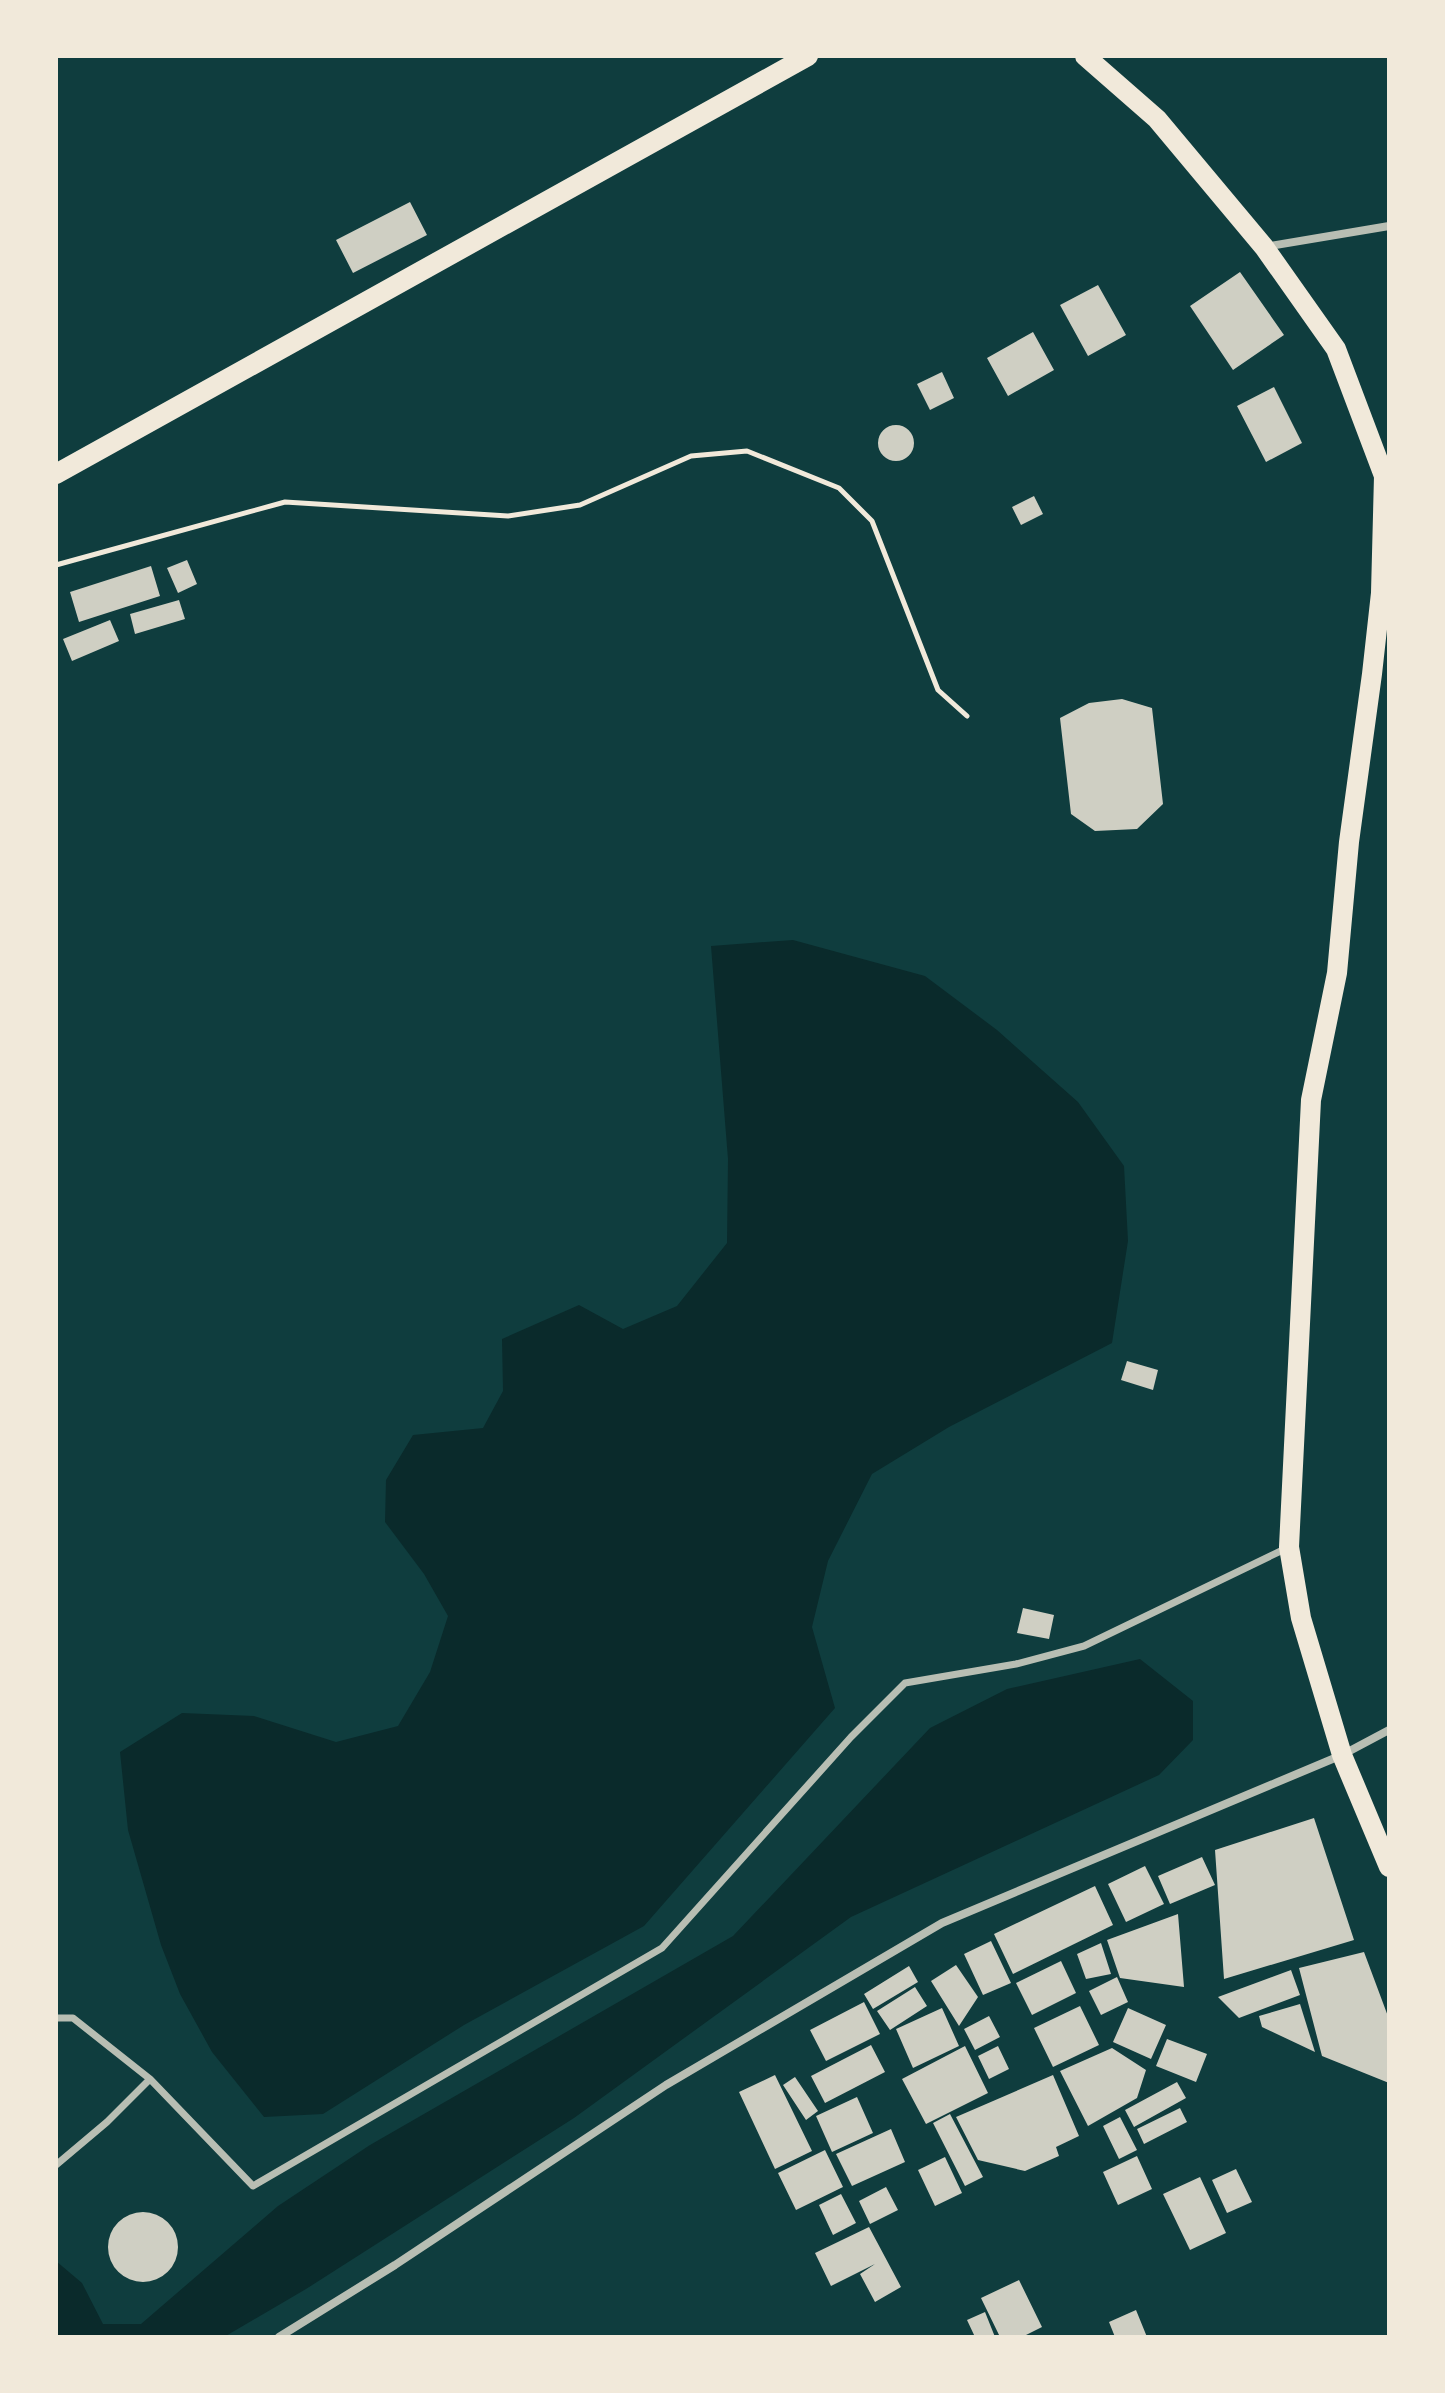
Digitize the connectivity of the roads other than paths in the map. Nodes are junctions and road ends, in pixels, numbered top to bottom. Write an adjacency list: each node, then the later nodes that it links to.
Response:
1 (808, 56): 5 (main road)
2 (1085, 56): 4 (main road)
3 (1389, 226): 4 (street)
4 (1264, 247): 6 (main road)
5 (56, 474)
6 (1387, 475): 7 (main road)
7 (1289, 1547): 9 (main road); 12 (street)
8 (1389, 1730): 9 (street)
9 (1342, 1755): 10 (main road); 14 (street)
10 (1389, 1867)
11 (56, 2018): 12 (street)
12 (150, 2079): 13 (street)
13 (56, 2165)
14 (279, 2337)

